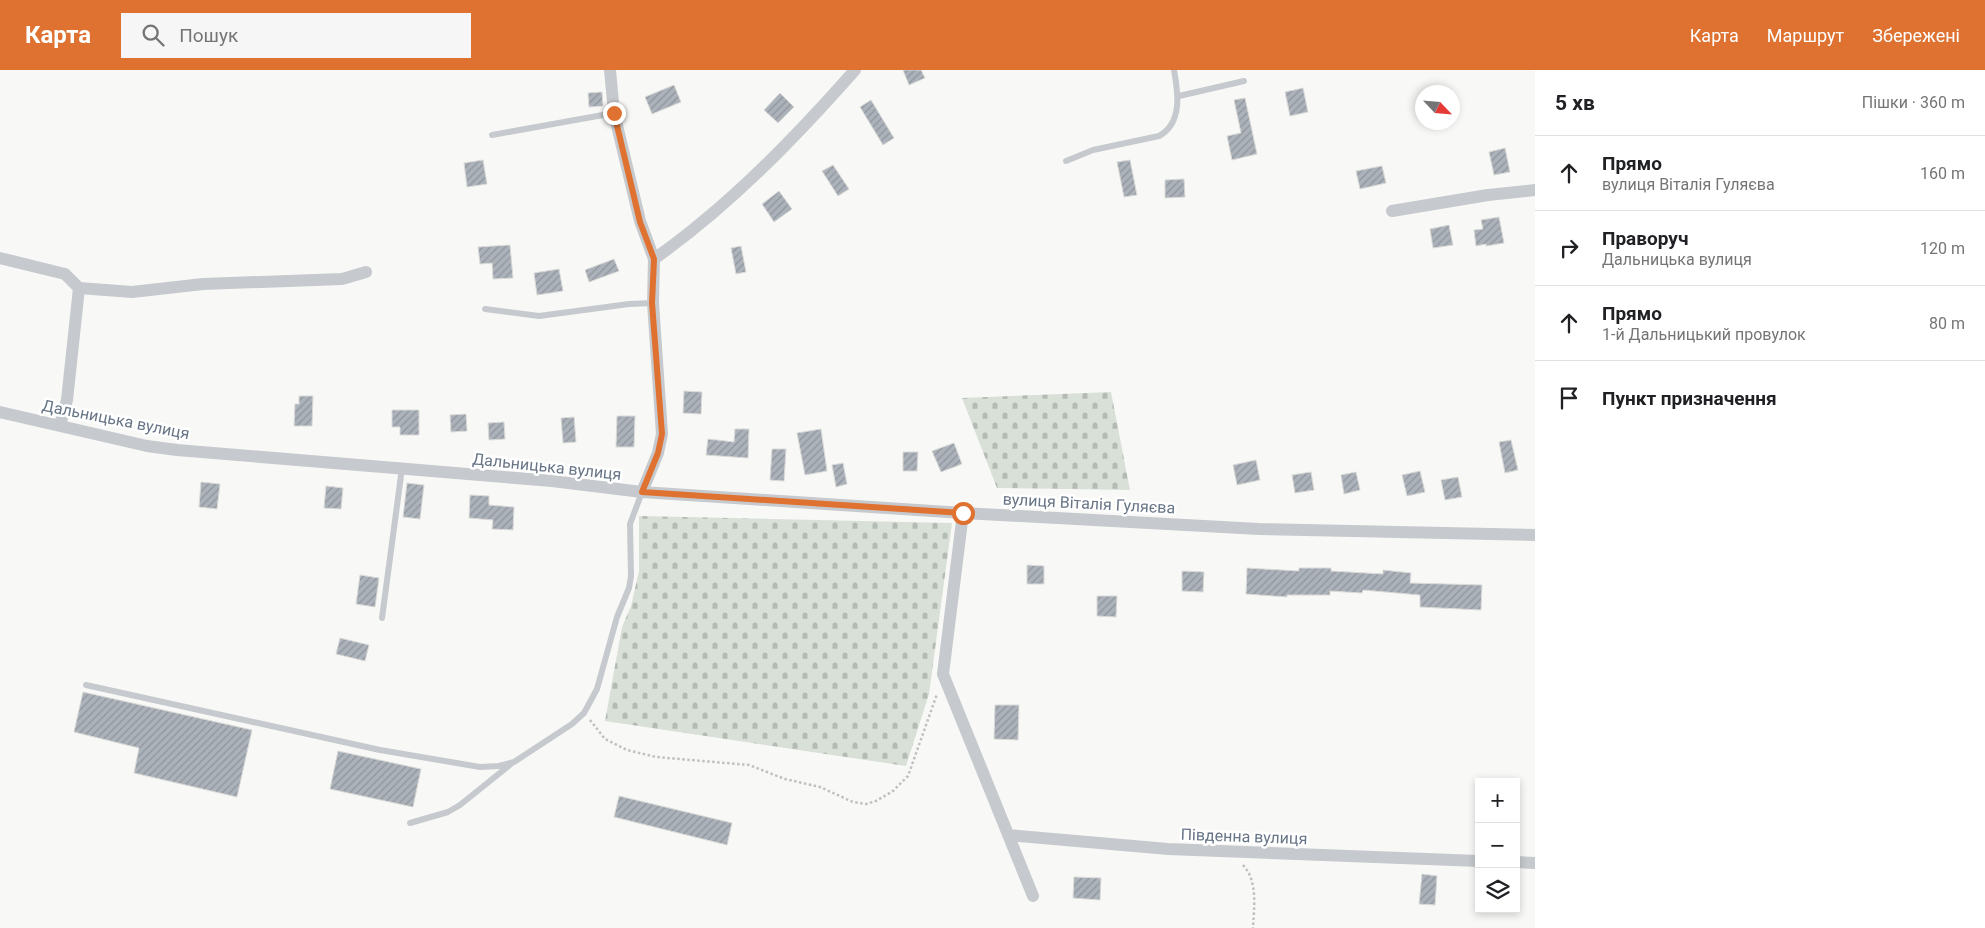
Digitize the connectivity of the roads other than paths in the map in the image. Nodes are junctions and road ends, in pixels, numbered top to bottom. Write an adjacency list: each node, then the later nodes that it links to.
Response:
1 (610, 70): 6 (street)
2 (855, 70): 12 (street)
3 (1174, 70): 5 (lane)
4 (1244, 81): 5 (lane)
5 (1179, 96): 8 (lane)
6 (614, 113): 7 (lane); 12 (street)
7 (492, 135)
8 (1066, 161)
9 (1535, 190): 10 (street)
10 (1392, 211)
11 (0, 258): 14 (street)
12 (654, 259): 15 (street, Дальницька вулиця)
13 (366, 272): 14 (street)
14 (79, 288): 18 (street)
15 (652, 303): 16 (lane); 20 (street, Дальницька вулиця)
16 (485, 309)
17 (0, 412): 18 (street, Дальницька вулиця)
18 (60, 425): 19 (street, Дальницька вулиця)
19 (402, 468): 20 (street, Дальницька вулиця); 23 (lane)
20 (642, 492): 21 (street, вулиця Віталія Гуляєва); 25 (lane)
21 (963, 513): 22 (street, вулиця Віталія Гуляєва); 27 (street)
22 (1535, 535)
23 (382, 618)
24 (86, 685): 25 (lane)
25 (514, 762): 26 (lane)
26 (410, 823)
27 (1008, 835): 28 (street, Південна вулиця); 31 (street)
28 (1475, 861)
29 (1520, 862): 30 (street)
30 (1535, 863)
31 (1033, 896)

